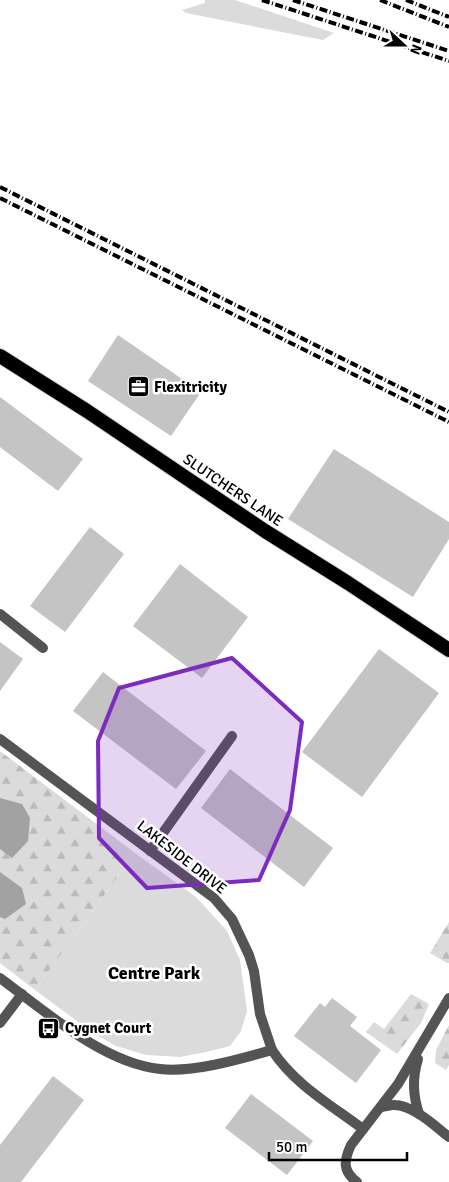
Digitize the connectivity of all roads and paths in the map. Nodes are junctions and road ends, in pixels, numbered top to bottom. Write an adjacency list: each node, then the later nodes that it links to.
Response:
1 (0, 356): 4 (highway, SLUTCHERS LANE)
2 (0, 614): 3 (street)
3 (43, 648)
4 (449, 650)
5 (232, 736): 7 (street)
6 (0, 738): 7 (street, LAKESIDE DRIVE)
7 (150, 851): 13 (street, LAKESIDE DRIVE)
8 (0, 978): 9 (street)
9 (22, 994): 11 (street); 13 (street)
10 (449, 998): 12 (street)
11 (0, 1023)
12 (422, 1044): 14 (street); 15 (street)
13 (272, 1050): 16 (street, LAKESIDE DRIVE)
14 (382, 1107): 15 (street); 16 (street)
15 (419, 1114): 17 (street)
16 (363, 1129): 18 (street)
17 (449, 1137)
18 (356, 1182)

